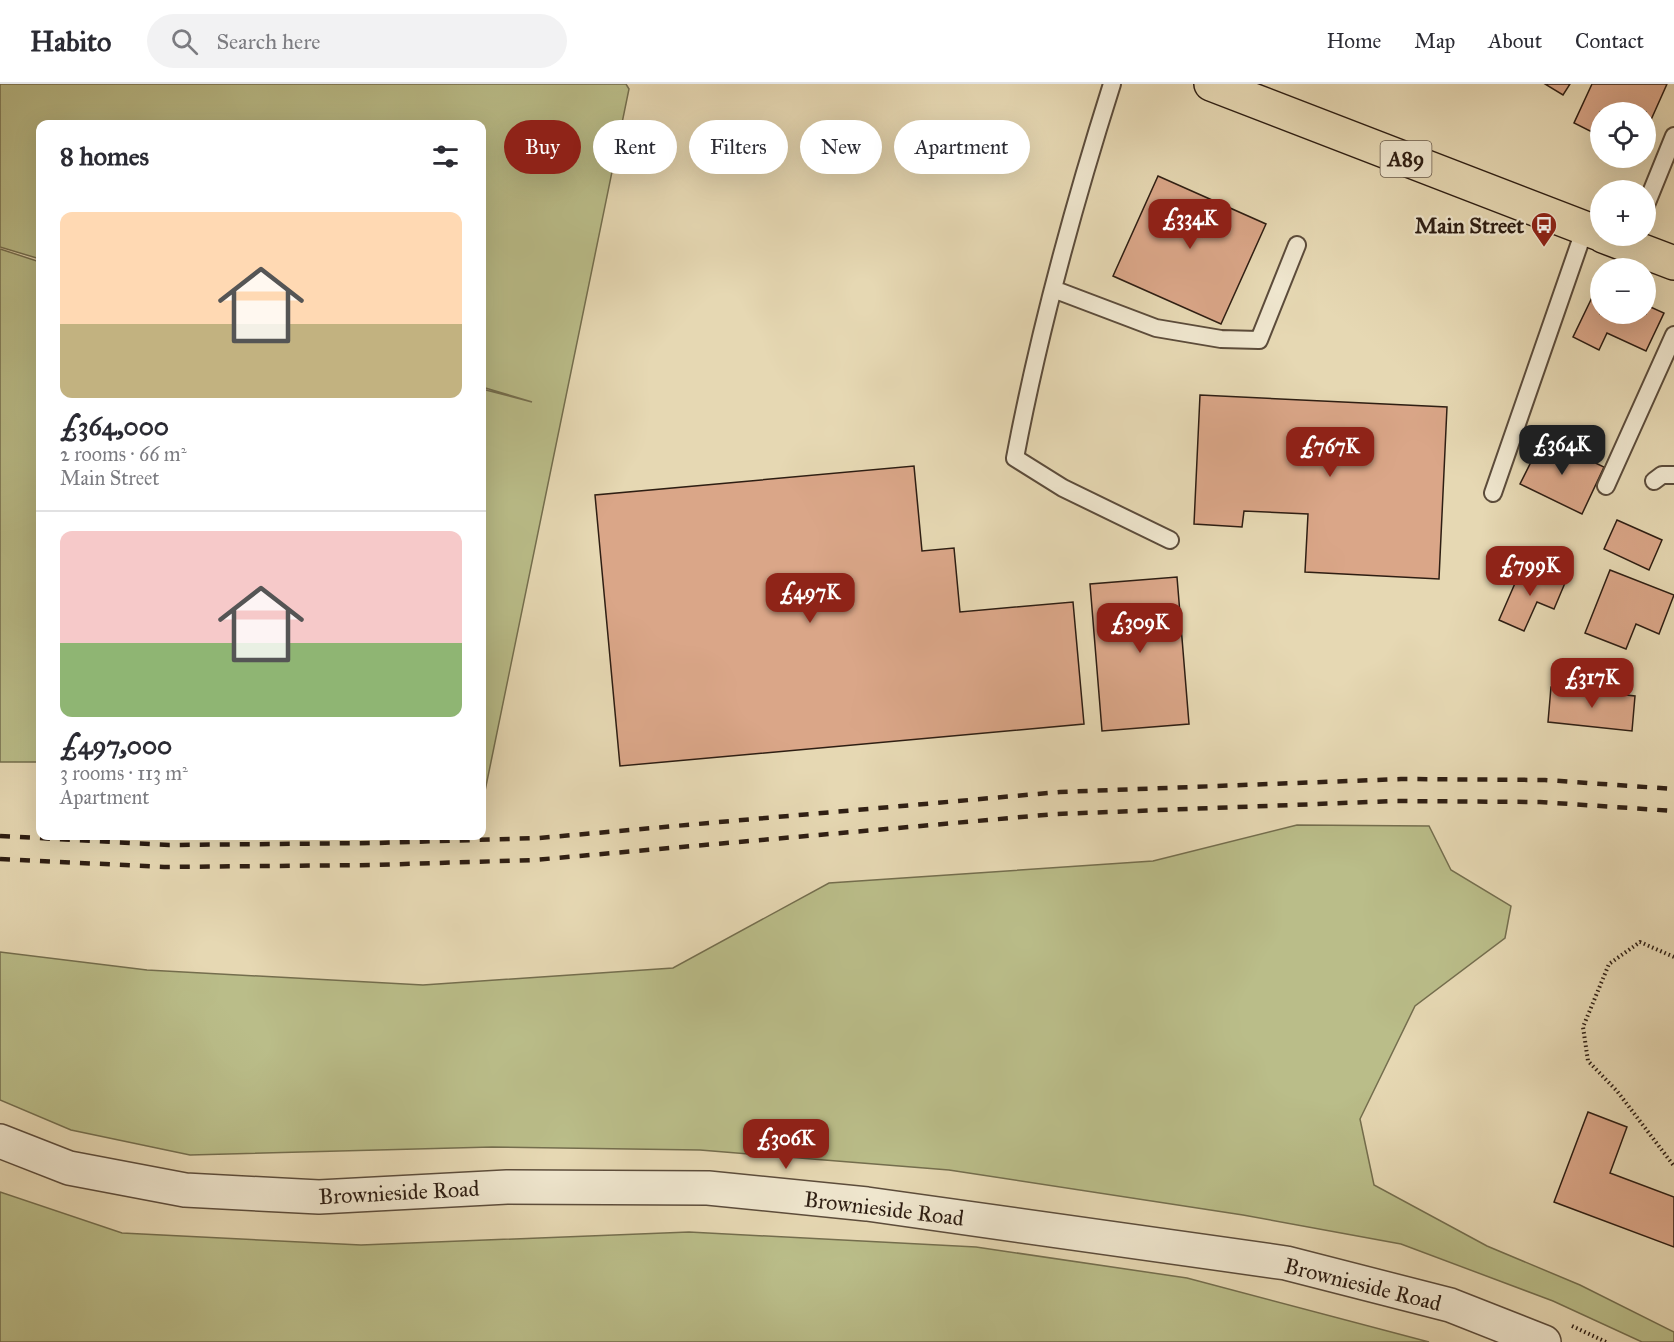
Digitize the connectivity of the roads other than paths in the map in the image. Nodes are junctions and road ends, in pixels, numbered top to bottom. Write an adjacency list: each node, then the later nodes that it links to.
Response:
1 (1112, 84): 10 (lane)
2 (1212, 84): 5 (main road, A89)
3 (1674, 136): 4 (lane)
4 (1656, 180)
5 (1590, 228)
6 (1297, 245): 10 (lane)
7 (1605, 246): 15 (lane)
8 (1634, 246): 9 (main road, A89)
9 (1674, 263)
10 (1053, 289): 16 (lane)
11 (1674, 335): 14 (lane)
12 (1674, 475): 13 (lane)
13 (1654, 482)
14 (1606, 486)
15 (1493, 493)
16 (1170, 540)
17 (0, 1141): 18 (street, Brownieside Road)
18 (1544, 1342)

